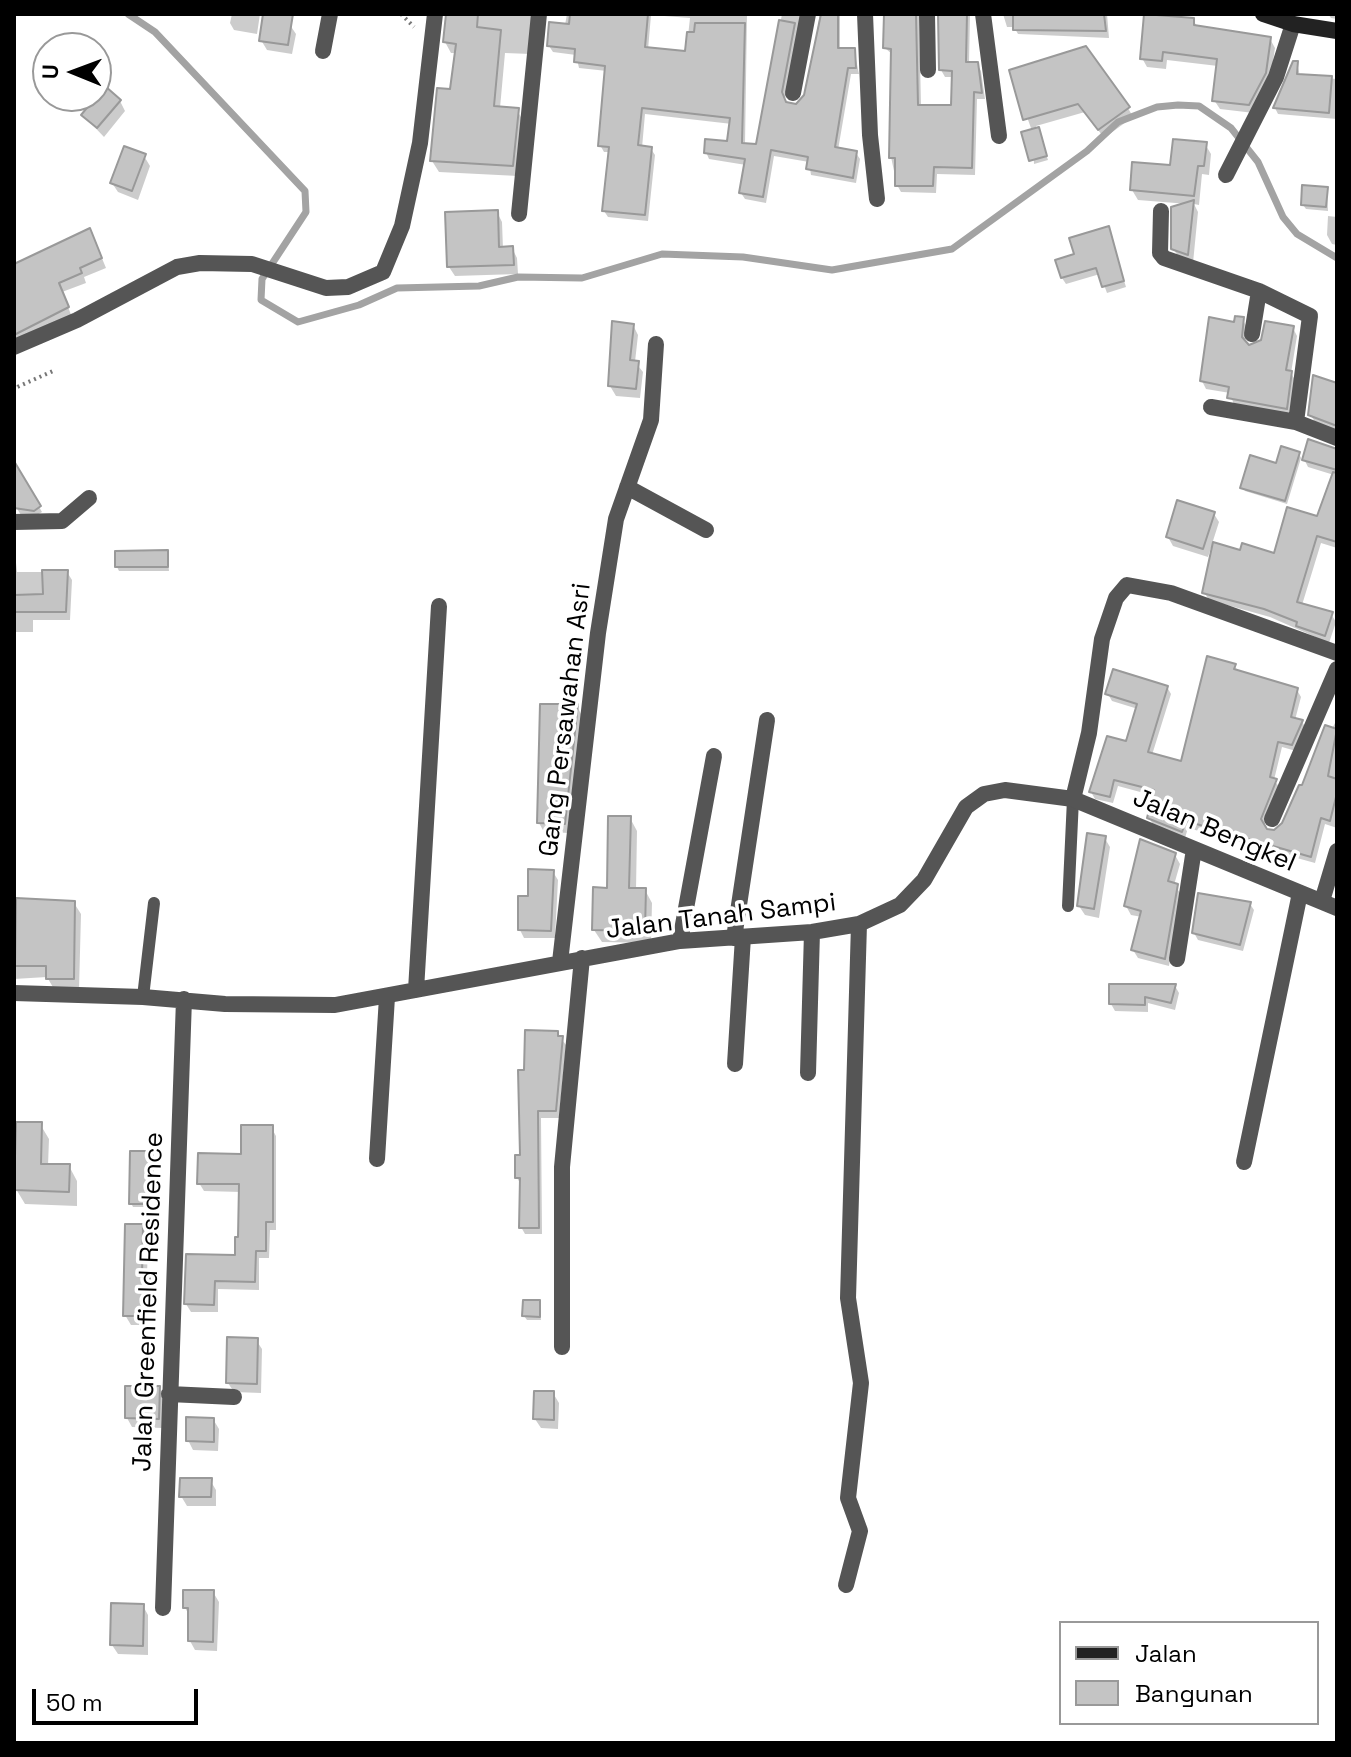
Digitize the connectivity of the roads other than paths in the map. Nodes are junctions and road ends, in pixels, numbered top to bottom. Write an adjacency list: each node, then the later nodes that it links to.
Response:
1 (330, 14): 12 (street)
2 (435, 14): 23 (street)
3 (539, 14): 19 (street)
4 (808, 14): 14 (street)
5 (865, 14): 17 (street)
6 (927, 14): 13 (street)
7 (983, 14): 15 (street)
8 (1263, 14): 10 (street)
9 (1316, 21): 10 (street); 11 (street)
10 (1293, 24): 16 (street)
11 (1337, 31)
12 (323, 51)
13 (928, 70)
14 (793, 93)
15 (999, 136)
16 (1226, 175)
17 (877, 199)
18 (1161, 211): 20 (street)
19 (519, 214)
20 (1259, 291): 21 (street); 25 (street)
21 (1252, 334)
22 (656, 344): 27 (street, Gang Persawahan Asri)
23 (14, 347)
24 (1211, 407): 25 (street)
25 (1296, 422): 26 (street)
26 (1337, 438)
27 (627, 487): 30 (street); 49 (street, Gang Persawahan Asri)
28 (89, 498): 29 (street)
29 (14, 522)
30 (706, 530)
31 (439, 606): 50 (street)
32 (1337, 656): 35 (street); 36 (street)
33 (767, 720): 45 (street)
34 (714, 756): 46 (street)
35 (1073, 799): 37 (street, Jalan Bengkel); 42 (lane); 43 (street, Jalan Tanah Sampi)
36 (1272, 819)
37 (1194, 849): 39 (street, Jalan Bengkel); 48 (street)
38 (1337, 851): 41 (street)
39 (1300, 893): 41 (street, Jalan Bengkel); 58 (street)
40 (154, 903): 52 (lane)
41 (1330, 905)
42 (1068, 906)
43 (859, 924): 44 (street, Jalan Tanah Sampi); 62 (street)
44 (812, 932): 45 (street, Jalan Tanah Sampi); 56 (street)
45 (739, 938): 46 (street, Jalan Tanah Sampi); 55 (street)
46 (680, 941): 47 (street, Jalan Tanah Sampi)
47 (582, 958): 49 (street, Jalan Tanah Sampi); 59 (street)
48 (1177, 959)
49 (560, 962): 50 (street, Jalan Tanah Sampi)
50 (416, 990): 53 (street, Jalan Tanah Sampi)
51 (14, 993): 52 (street, Jalan Tanah Sampi)
52 (143, 997): 54 (street, Jalan Tanah Sampi)
53 (387, 997): 54 (street, Jalan Tanah Sampi); 57 (street)
54 (184, 999): 60 (street, Jalan Greenfield Residence)
55 (735, 1064)
56 (808, 1073)
57 (377, 1159)
58 (1244, 1162)
59 (562, 1347)
60 (169, 1394): 61 (street); 63 (street, Jalan Greenfield Residence)
61 (234, 1397)
62 (846, 1585)
63 (163, 1608)

